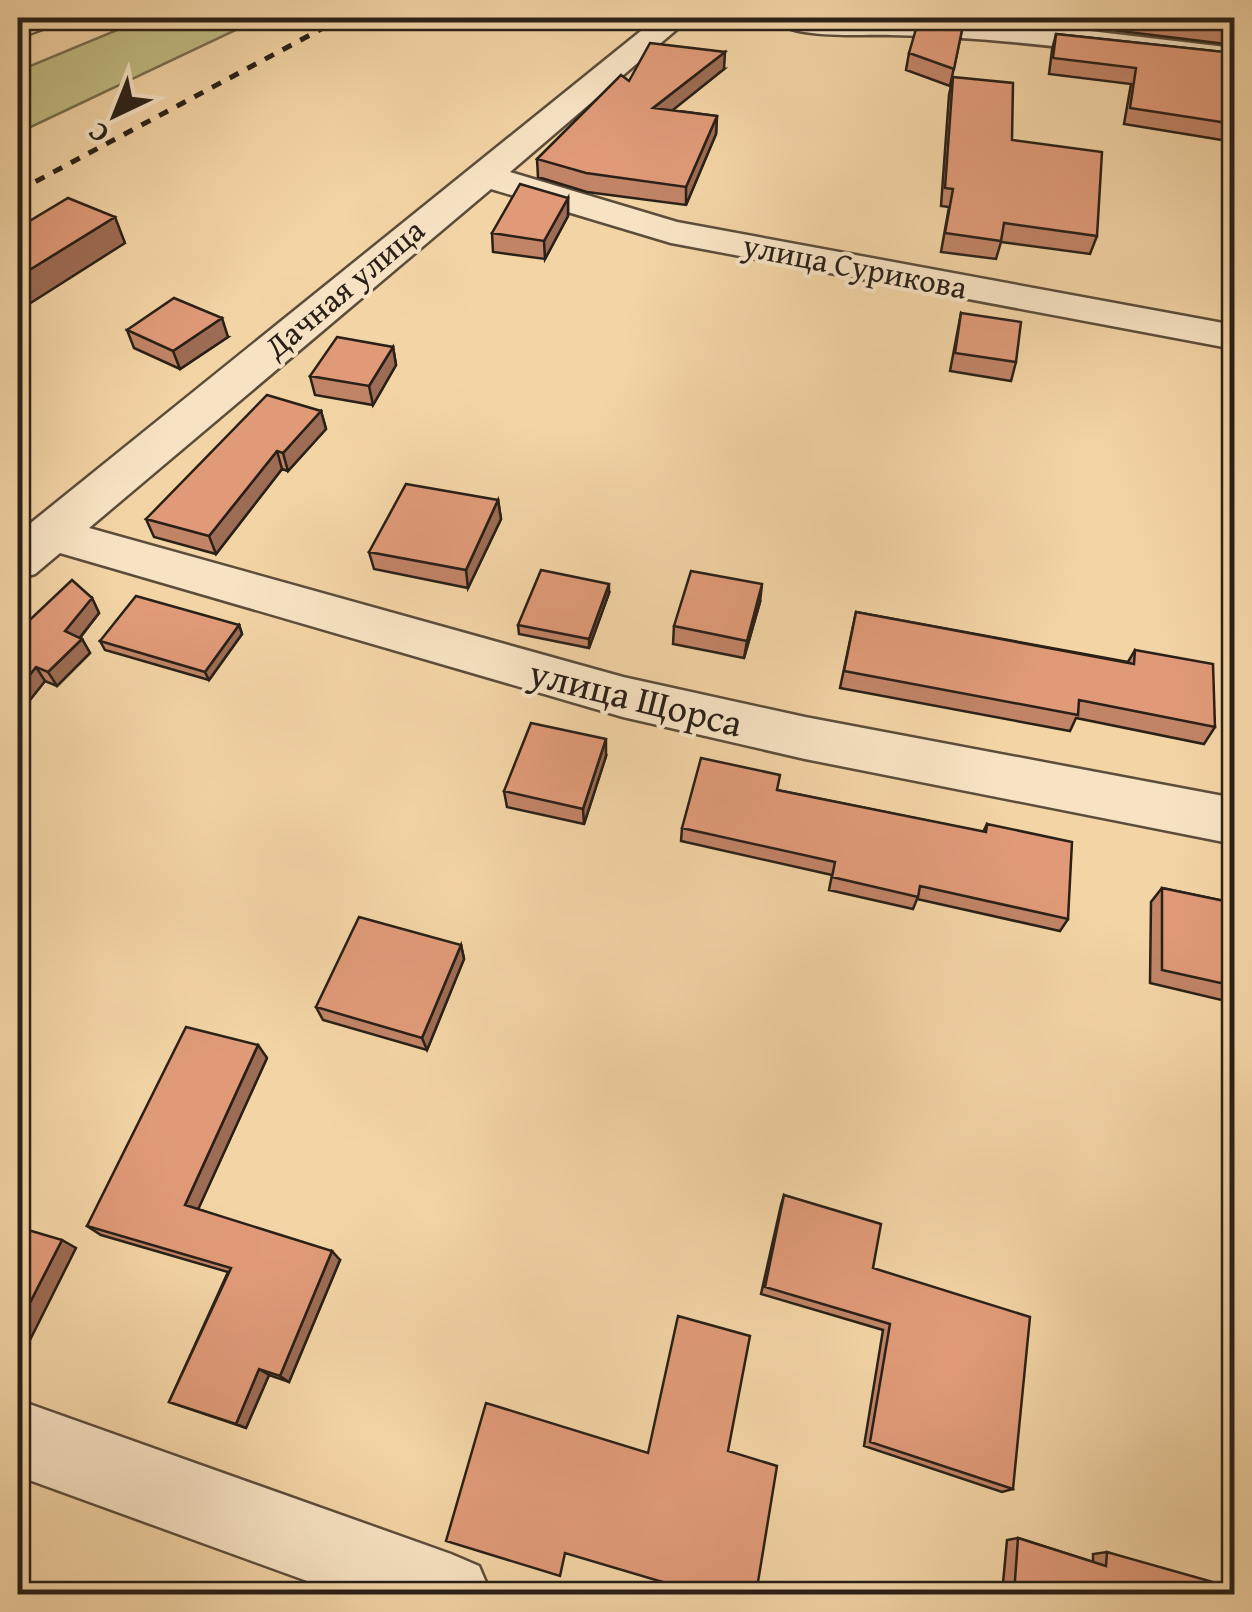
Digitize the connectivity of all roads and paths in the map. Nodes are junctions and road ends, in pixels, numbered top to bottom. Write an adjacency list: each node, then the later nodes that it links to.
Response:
1 (67, 18): 4 (lane)
2 (675, 18): 6 (street, Дачная улица)
3 (788, 18): 5 (street)
4 (18, 34)
5 (1234, 58)
6 (481, 175): 7 (street, улица Сурикова); 8 (street, Дачная улица)
7 (1234, 337)
8 (33, 548): 9 (street, улица Щорса)
9 (1234, 821)
10 (18, 1438): 11 (street)
11 (451, 1594)

